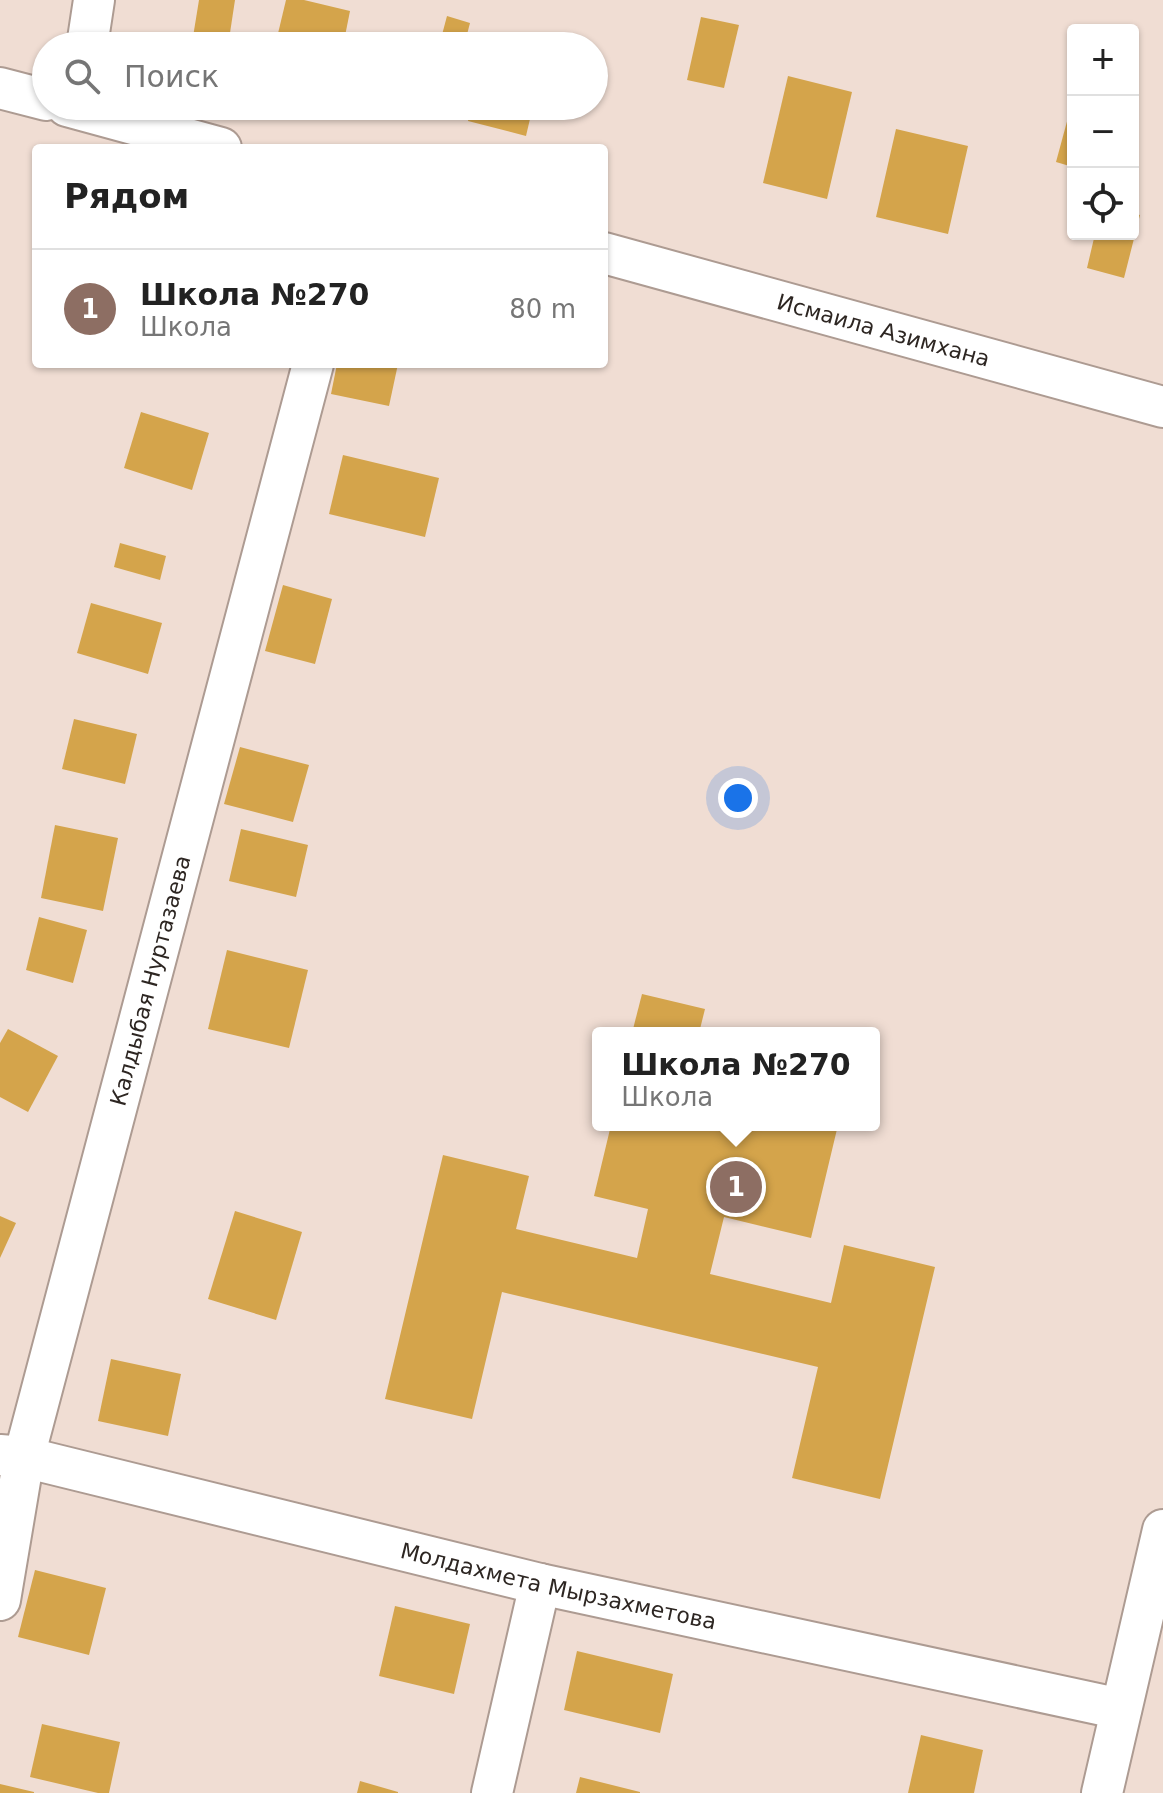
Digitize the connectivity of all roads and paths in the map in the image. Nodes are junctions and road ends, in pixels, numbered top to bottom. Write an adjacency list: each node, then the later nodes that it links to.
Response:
1 (94, 0): 2 (street)
2 (89, 32)
3 (0, 88): 4 (street)
4 (32, 96)
5 (121, 120): 6 (street)
6 (207, 144)
7 (608, 254): 9 (street, Исмаила Азимхана)
8 (312, 368): 10 (street, Калдыбая Нуртазаева)
9 (1163, 407)
10 (12, 1456): 12 (street, Молдахмета Мырзахметова); 13 (street, Калдыбая Нуртазаева)
11 (1163, 1530): 14 (street)
12 (540, 1584): 14 (street, Молдахмета Мырзахметова); 15 (street)
13 (0, 1600)
14 (1121, 1709): 16 (street)
15 (492, 1793)
16 (1102, 1793)

